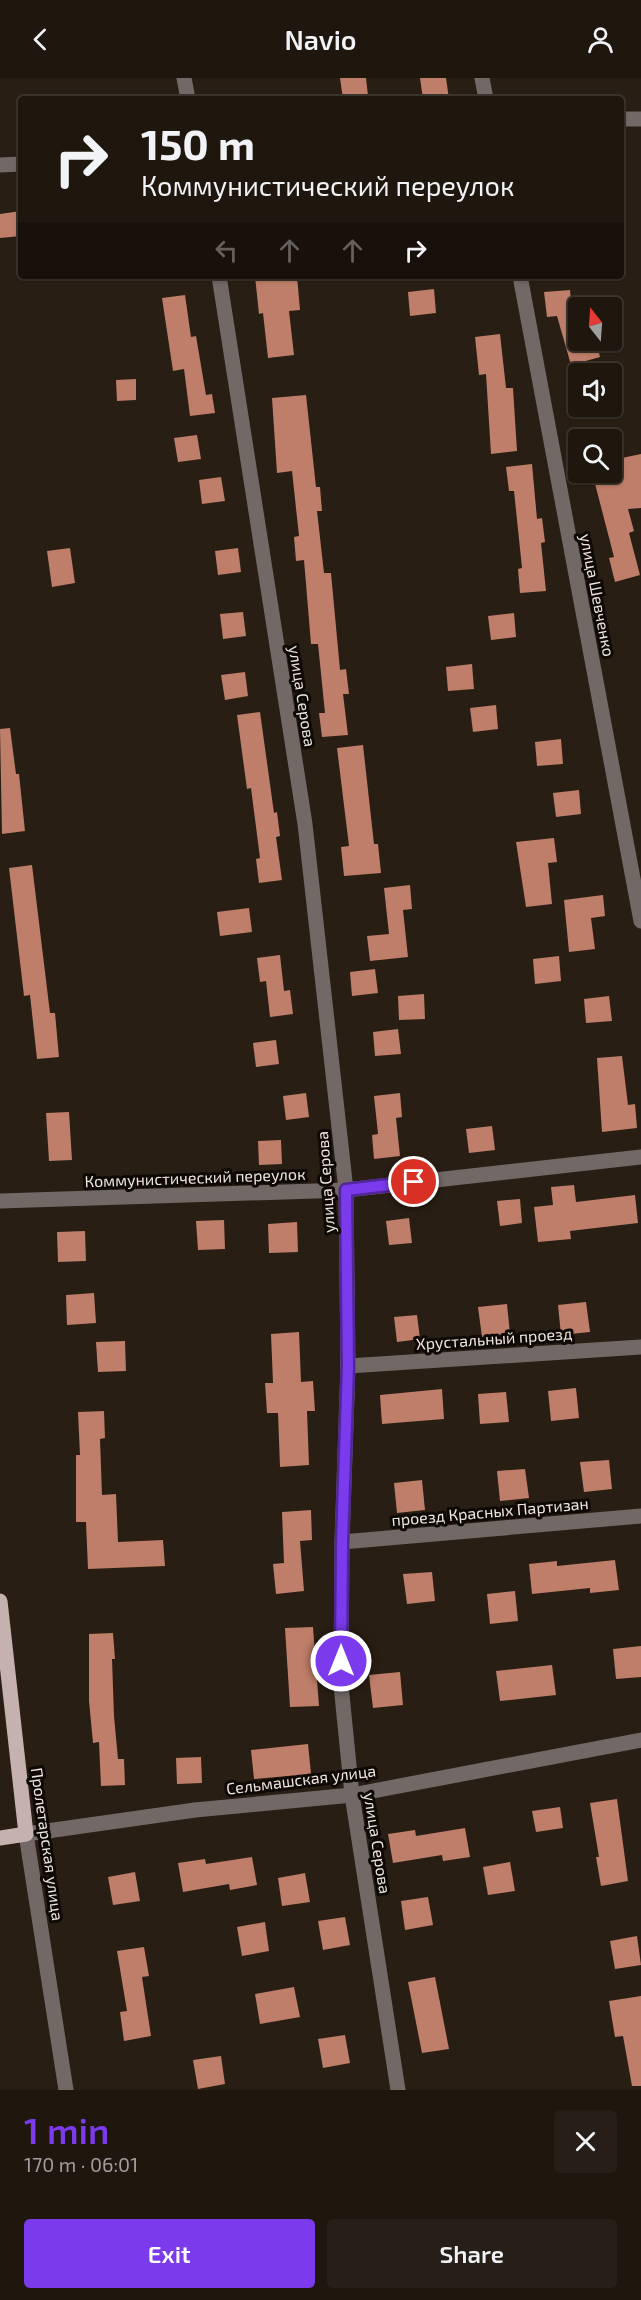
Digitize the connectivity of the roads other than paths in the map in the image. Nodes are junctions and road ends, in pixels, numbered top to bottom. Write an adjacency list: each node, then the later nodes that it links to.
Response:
1 (184, 78): 3 (street)
2 (482, 78): 4 (street)
3 (187, 96)
4 (485, 96)
5 (624, 119): 6 (street)
6 (641, 119)
7 (18, 164): 8 (street)
8 (0, 165)
9 (219, 279): 13 (street, улица Серова)
10 (521, 279): 11 (street, улица Шевченко)
11 (641, 921)
12 (641, 1157): 13 (street, Коммунистический переулок)
13 (346, 1190): 14 (street, Коммунистический переулок); 16 (street, улица Серова)
14 (0, 1201)
15 (641, 1347): 16 (street, Хрустальный проезд)
16 (348, 1366): 18 (street, улица Серова)
17 (641, 1516): 18 (street, проезд Красных Партизан)
18 (342, 1542): 21 (street, улица Серова)
19 (0, 1601): 22 (main road, Пролетарская улица)
20 (641, 1740): 21 (street, Сельмашская улица)
21 (352, 1795): 22 (street, Сельмашская улица); 25 (street, улица Серова)
22 (27, 1834): 23 (main road, Сельмашская улица); 24 (street, Пролетарская улица)
23 (0, 1838)
24 (66, 2090)
25 (398, 2090)

